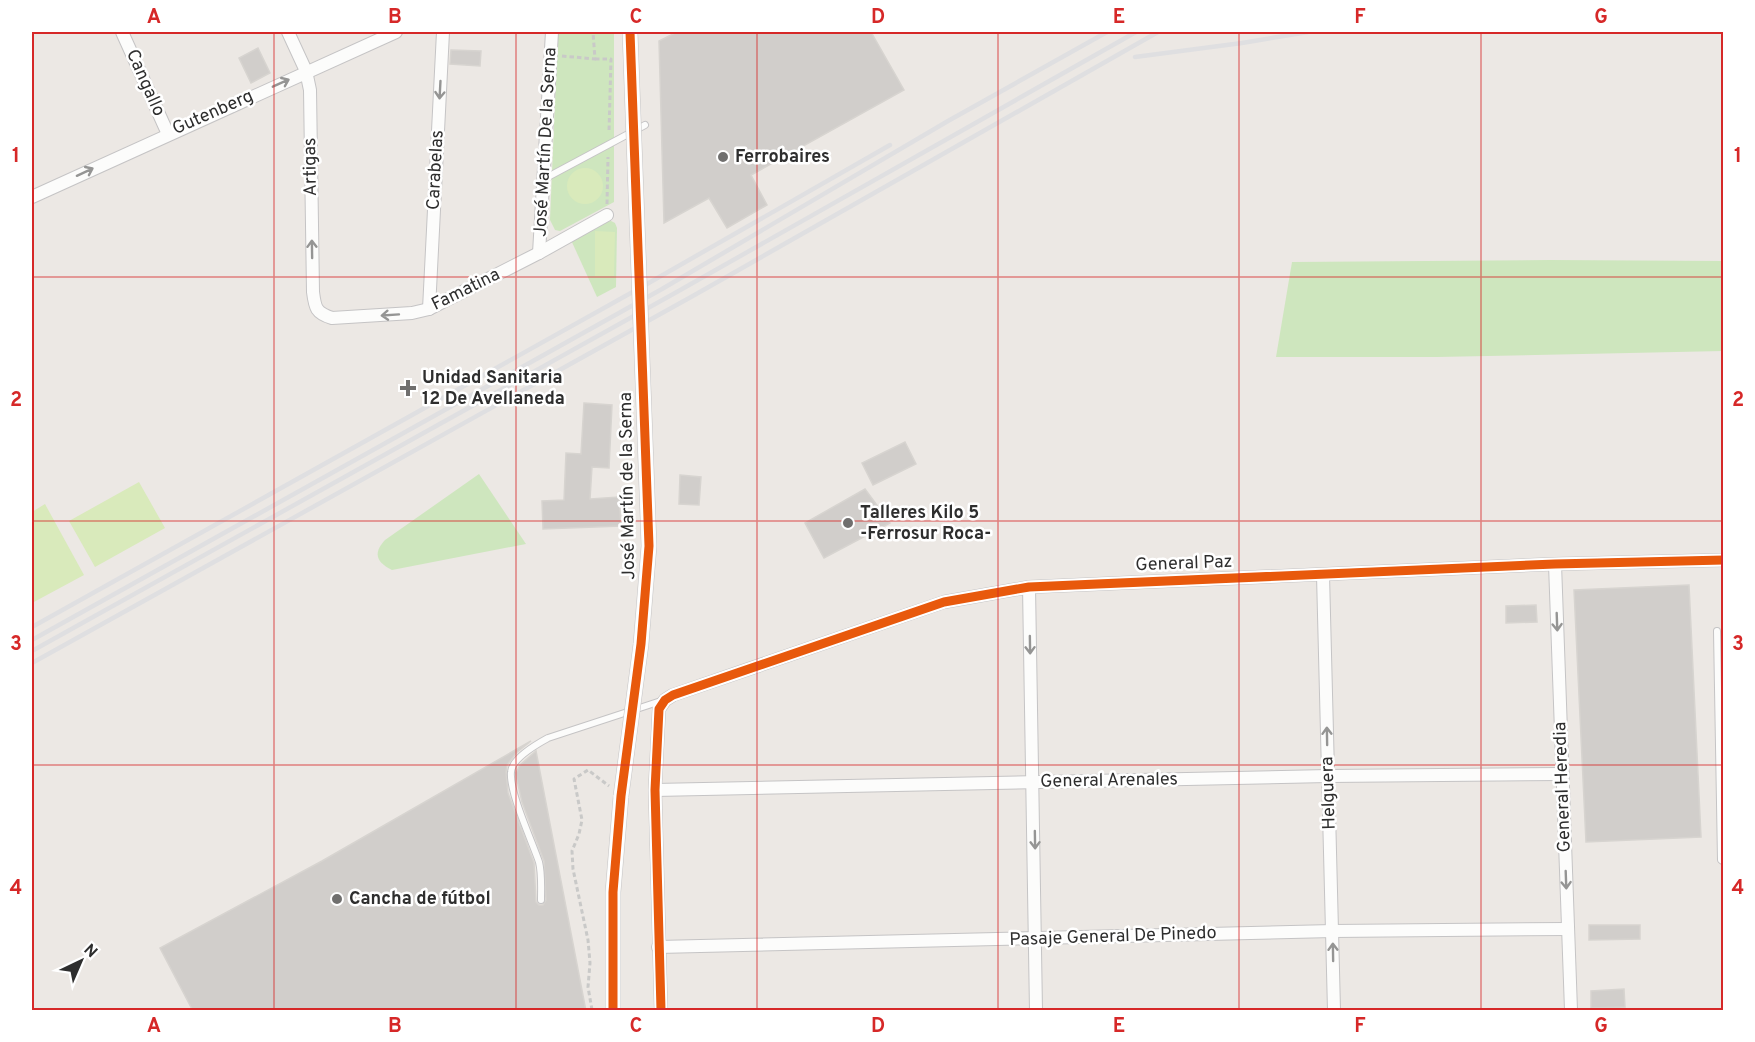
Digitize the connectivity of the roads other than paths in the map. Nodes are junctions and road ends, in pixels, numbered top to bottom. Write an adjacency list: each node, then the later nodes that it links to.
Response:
1 (122, 32): 9 (street, Cangallo)
2 (288, 32): 7 (street, Artigas)
3 (396, 32): 7 (street, Gutenberg)
4 (443, 32): 15 (street, Carabelas, one-way to 15)
5 (552, 32): 10 (street, José Martín De la Serna)
6 (630, 32): 33 (street, José Martín de la Serna, bridge)
7 (306, 71): 9 (street, Gutenberg, one-way to 7); 14 (street, Artigas, one-way to 7)
8 (645, 124): 10 (lane)
9 (168, 134): 11 (street, Gutenberg, one-way to 9)
10 (543, 179): 13 (street, José Martín De la Serna)
11 (32, 197)
12 (607, 215): 13 (street, Famatina)
13 (539, 253): 15 (street, Famatina)
14 (315, 307): 15 (street, Famatina, one-way to 14)
15 (429, 309)
16 (1724, 560): 17 (street, General Paz)
17 (1555, 564): 18 (street, General Paz); 23 (street, General Heredia, one-way to 23)
18 (1323, 575): 19 (street, General Paz); 24 (street, Helguera, one-way to 18)
19 (1029, 587): 22 (street, General Paz); 25 (street, one-way to 25)
20 (1717, 631): 21 (lane)
21 (1721, 695): 27 (lane)
22 (665, 700): 26 (street); 28 (lane)
23 (1563, 774): 24 (street, General Arenales); 29 (street, General Heredia, one-way to 29)
24 (1328, 776): 25 (street, General Arenales); 30 (street, Helguera)
25 (1034, 783): 26 (street, General Arenales); 31 (street, one-way to 31)
26 (655, 790): 32 (street)
27 (1724, 862)
28 (541, 900)
29 (1568, 929): 30 (street, Pasaje General De Pinedo); 37 (street, General Heredia)
30 (1333, 931): 31 (street, Pasaje General De Pinedo); 36 (street, Helguera, one-way to 30)
31 (1036, 939): 32 (street, Pasaje General De Pinedo); 35 (street)
32 (658, 947): 34 (street)
33 (613, 1011)
34 (661, 1011)
35 (1036, 1011)
36 (1334, 1011)
37 (1571, 1011)

